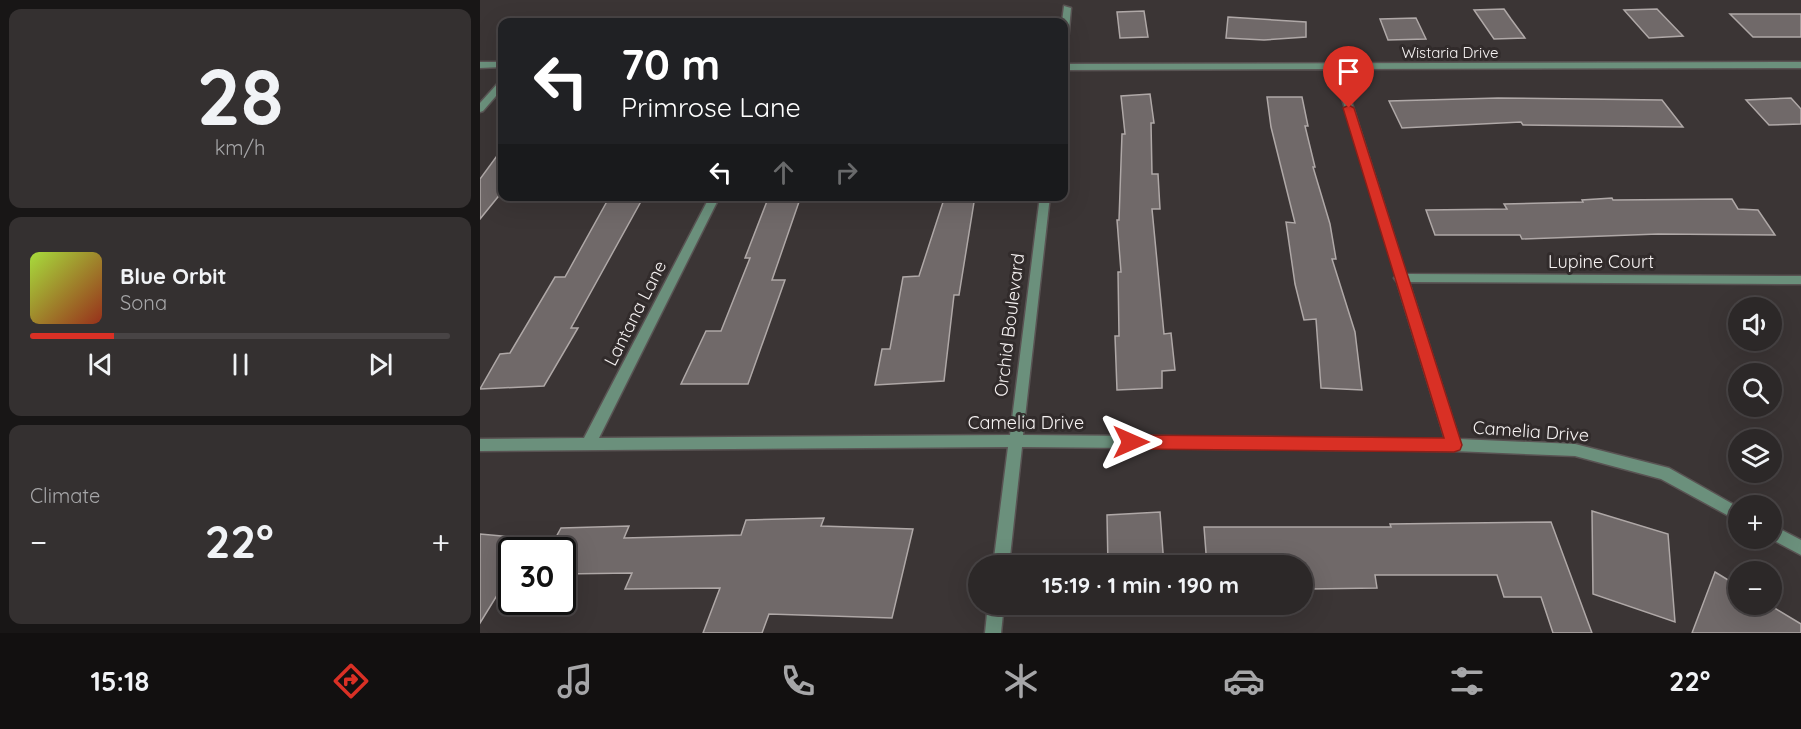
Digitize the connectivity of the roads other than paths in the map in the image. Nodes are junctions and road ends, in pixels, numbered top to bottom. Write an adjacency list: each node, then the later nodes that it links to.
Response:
1 (1067, 8): 2 (street)
2 (1066, 18)
3 (480, 65): 4 (street)
4 (498, 65)
5 (1801, 65): 6 (street, Wistaria Drive)
6 (1336, 66): 7 (street, Wistaria Drive); 12 (street)
7 (1068, 67)
8 (498, 89): 9 (street)
9 (480, 109)
10 (712, 201): 16 (street, Lantana Lane)
11 (1044, 201): 14 (street, Orchid Boulevard)
12 (1400, 278): 13 (street, Lupine Court); 17 (street)
13 (1801, 280)
14 (1015, 441): 16 (street, Camelia Drive); 17 (street, Camelia Drive); 21 (street, Orchid Boulevard)
15 (480, 445): 16 (street, Camelia Drive)
16 (588, 445)
17 (1454, 445): 18 (street, Camelia Drive)
18 (1728, 508)
19 (1782, 538): 20 (street)
20 (1801, 548)
21 (1002, 555)
22 (995, 615): 23 (street)
23 (993, 633)

